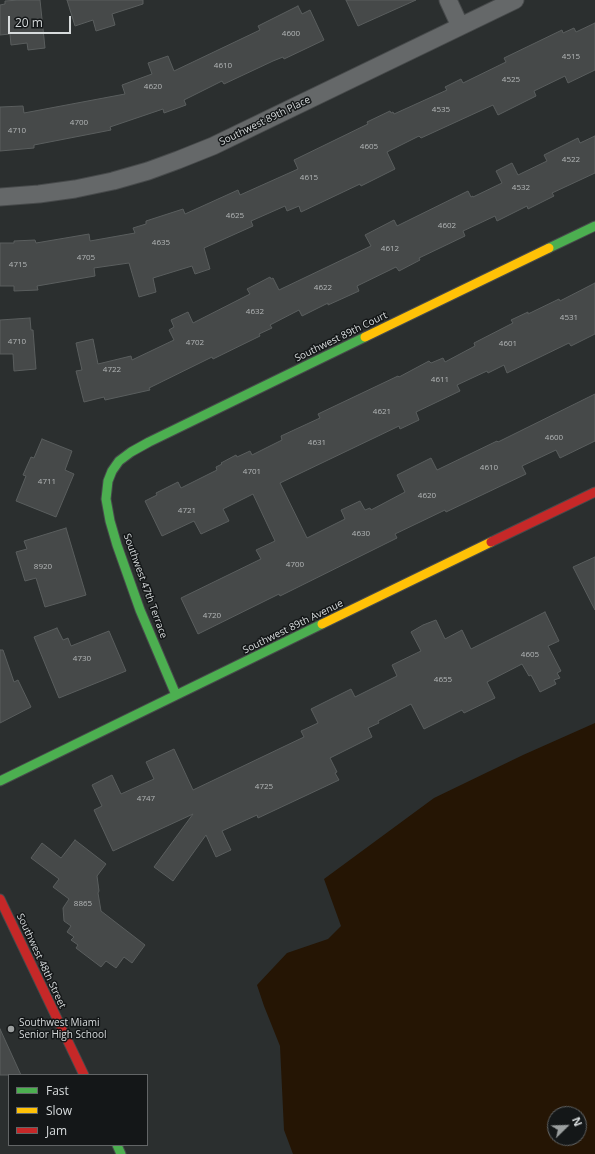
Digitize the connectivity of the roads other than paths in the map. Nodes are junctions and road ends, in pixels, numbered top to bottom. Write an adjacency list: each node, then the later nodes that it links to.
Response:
1 (448, 0): 3 (street)
2 (515, 0): 3 (street, Southwest 89th Place)
3 (460, 26): 4 (street, Southwest 89th Place)
4 (0, 196)
5 (595, 226): 6 (street, Southwest 89th Court)
6 (108, 481): 8 (street, Southwest 47th Terrace)
7 (595, 492): 8 (street, Southwest 89th Avenue)
8 (176, 695): 9 (street, Southwest 89th Avenue)
9 (0, 781)
10 (0, 899): 11 (street, Southwest 48th Street)
11 (84, 1074)

